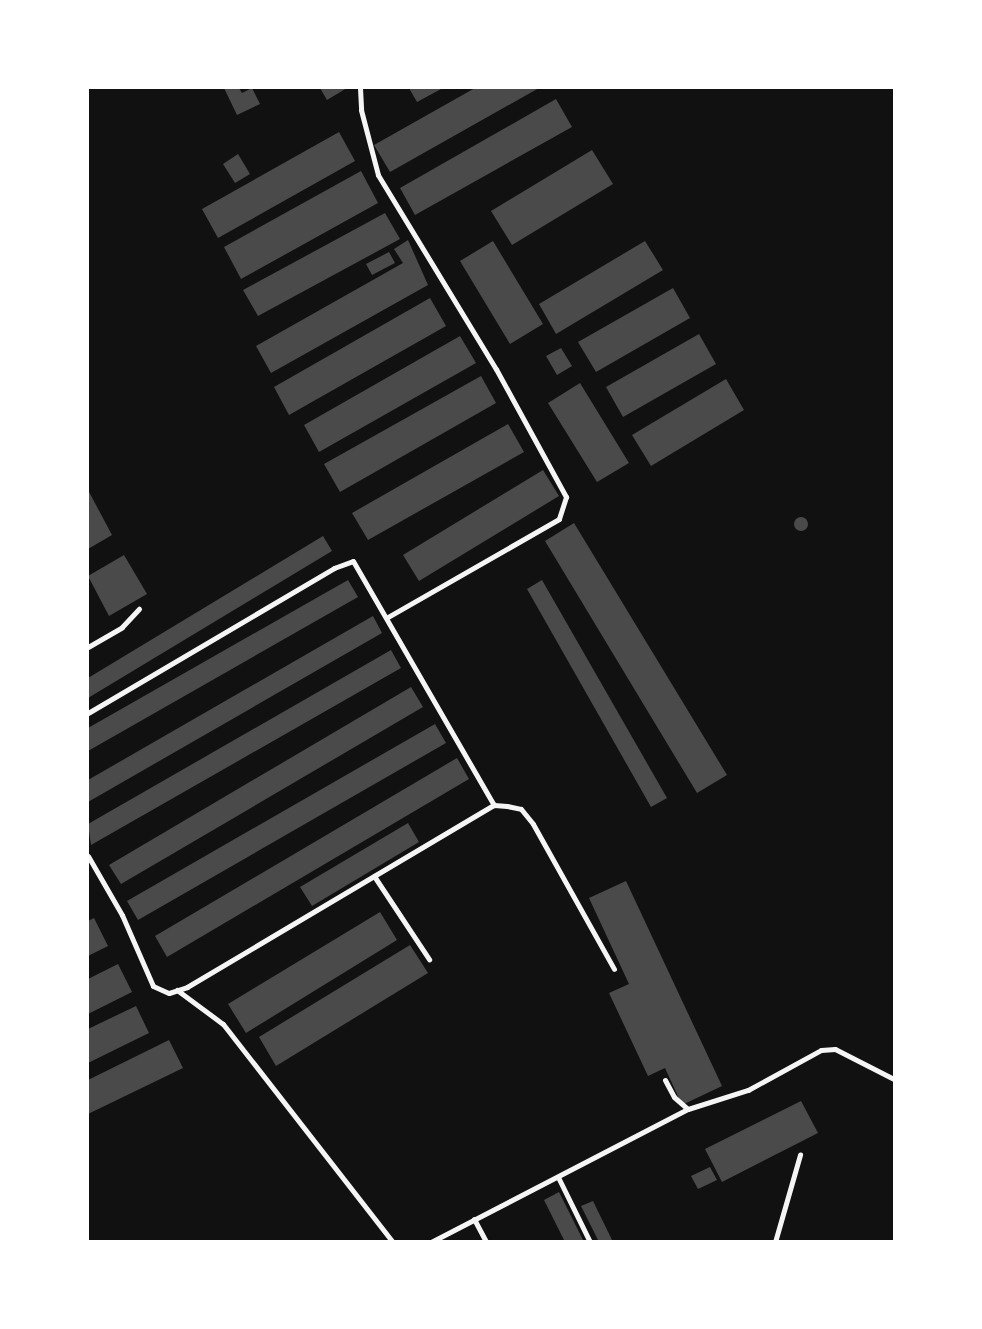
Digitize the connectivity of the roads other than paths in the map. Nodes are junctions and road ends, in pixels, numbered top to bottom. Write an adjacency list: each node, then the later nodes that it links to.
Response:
1 (360, 88): 3 (lane)
2 (139, 609): 4 (lane)
3 (388, 617): 5 (lane); 6 (lane)
4 (88, 647)
5 (88, 712)
6 (494, 805): 8 (lane); 10 (lane)
7 (88, 856): 11 (lane)
8 (374, 876): 9 (lane); 11 (lane)
9 (429, 959)
10 (614, 969)
11 (177, 990): 18 (lane)
12 (894, 1079): 14 (lane)
13 (665, 1080): 14 (lane)
14 (688, 1110): 16 (lane)
15 (800, 1155): 22 (lane)
16 (558, 1177): 17 (lane); 21 (lane)
17 (474, 1219): 19 (lane); 20 (lane)
18 (393, 1241)
19 (431, 1241)
20 (486, 1241)
21 (590, 1241)
22 (775, 1241)

